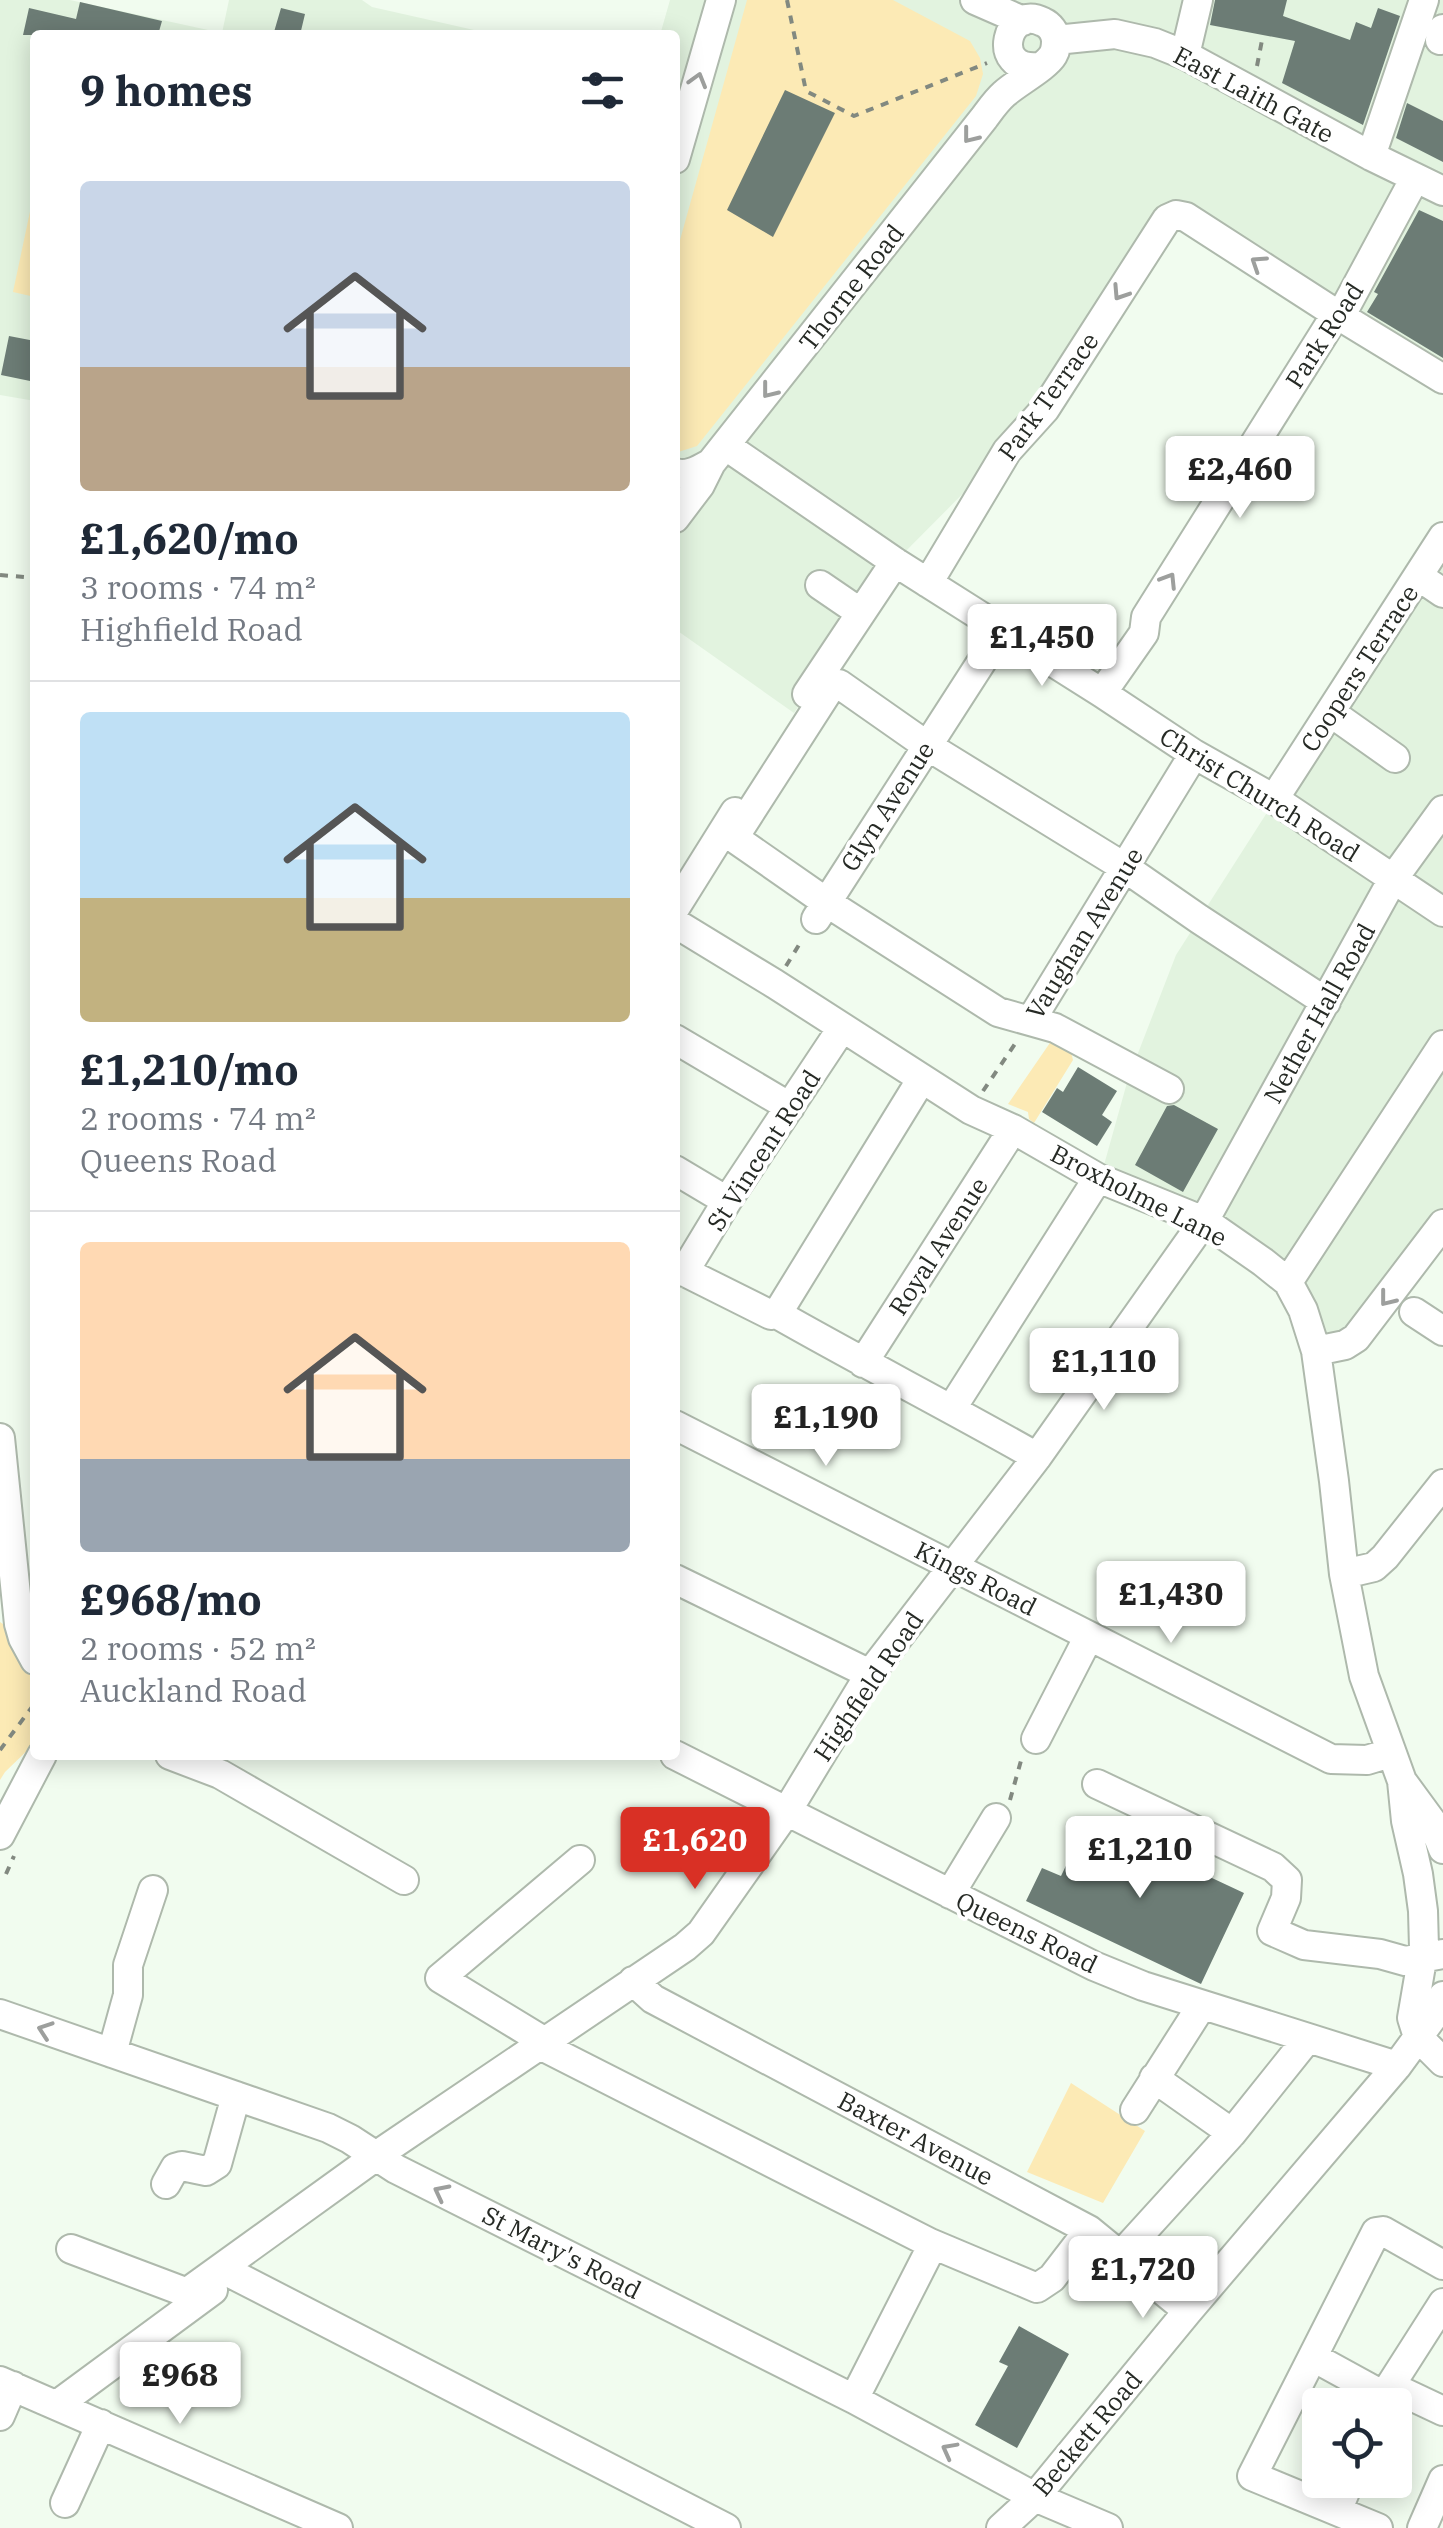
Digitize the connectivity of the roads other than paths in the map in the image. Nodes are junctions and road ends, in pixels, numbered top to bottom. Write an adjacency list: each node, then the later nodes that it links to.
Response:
1 (721, 0): 8 (street, one-way to 1)
2 (975, 0): 5 (street)
3 (1198, 0): 6 (street)
4 (1433, 14): 9 (street)
5 (1040, 20): 6 (street, East Laith Gate); 7 (street); 7 (street)
6 (1185, 55): 9 (street, East Laith Gate)
7 (1038, 67): 14 (street, Thorne Road, one-way to 14)
8 (680, 143)
9 (1371, 156): 10 (street, East Laith Gate)
10 (1415, 178): 11 (street, East Laith Gate); 12 (street, Park Road)
11 (1443, 191)
12 (1338, 316): 13 (street); 20 (street, Park Terrace, one-way to 20); 25 (street, Park Road, one-way to 12)
13 (1443, 379)
14 (718, 455): 15 (street); 16 (street, Thorne Road); 18 (street, Christ Church Road)
15 (680, 474)
16 (680, 511)
17 (1443, 537): 19 (street, Coopers Terrace)
18 (895, 562): 20 (street, Christ Church Road); 23 (street)
19 (1418, 576): 22 (street); 26 (street, Coopers Terrace)
20 (928, 583): 24 (street, Christ Church Road)
21 (820, 585): 23 (street)
22 (1443, 593)
23 (861, 614): 34 (street)
24 (1002, 630): 25 (street, Christ Church Road); 27 (street, Glyn Avenue)
25 (1102, 692): 28 (street, Christ Church Road)
26 (1330, 712): 29 (street); 30 (street, Coopers Terrace)
27 (926, 745): 32 (street); 35 (street, Glyn Avenue); 35 (street)
28 (1194, 754): 30 (street, Christ Church Road); 32 (street, Vaughan Avenue)
29 (1395, 758)
30 (1274, 799): 33 (street, Christ Church Road)
31 (1443, 810): 33 (street, Nether Hall Road)
32 (1124, 867): 38 (street); 39 (street, Vaughan Avenue)
33 (1393, 879): 36 (street, Christ Church Road); 38 (street, Nether Hall Road)
34 (680, 900)
35 (821, 910): 39 (street)
36 (1443, 912)
37 (680, 926): 40 (street, Broxholme Lane)
38 (1326, 1002): 50 (street, Nether Hall Road)
39 (1031, 1020): 44 (street)
40 (842, 1028): 43 (street, Broxholme Lane); 45 (street, St Vincent Road)
41 (680, 1042): 45 (street)
42 (1443, 1045): 53 (street)
43 (921, 1080): 46 (street, Broxholme Lane); 55 (street)
44 (1169, 1089)
45 (790, 1107): 49 (street, St Vincent Road)
46 (1013, 1129): 48 (street, Broxholme Lane); 58 (street, Royal Avenue)
47 (680, 1173): 49 (street)
48 (1098, 1178): 50 (street, Broxholme Lane); 59 (street)
49 (727, 1201): 52 (street, St Vincent Road)
50 (1204, 1222): 53 (street, Broxholme Lane); 62 (street, Highfield Road)
51 (1443, 1224): 57 (street, one-way to 57)
52 (680, 1269): 55 (street)
53 (1288, 1282): 57 (street, Broxholme Lane)
54 (1414, 1312): 56 (street)
55 (777, 1314): 58 (street)
56 (1443, 1332)
57 (1316, 1351): 65 (street, Broxholme Lane)
58 (863, 1363): 59 (street)
59 (952, 1408): 62 (street)
60 (680, 1427): 64 (street, Kings Road)
61 (0, 1438): 67 (street)
62 (1037, 1457): 64 (street, Highfield Road)
63 (1443, 1484): 65 (street)
64 (952, 1565): 68 (street, Kings Road); 70 (street, Highfield Road)
65 (1344, 1574): 72 (street, Broxholme Lane)
66 (680, 1581): 70 (street)
67 (10, 1617): 69 (street)
68 (1088, 1636): 71 (street); 72 (street, Kings Road)
69 (30, 1651)
70 (870, 1674): 78 (street, Highfield Road)
71 (1036, 1739)
72 (1390, 1753): 76 (street, Broxholme Lane)
73 (680, 1758): 78 (street, Queens Road)
74 (40, 1760): 81 (street)
75 (183, 1760): 85 (street)
76 (1402, 1781): 80 (street); 84 (street)
77 (1097, 1784): 88 (street)
78 (787, 1811): 87 (street, Queens Road); 89 (street, Highfield Road)
79 (996, 1818): 87 (street)
80 (1437, 1821): 82 (street); 84 (street)
81 (9, 1842)
82 (1443, 1849)
83 (580, 1860): 95 (street)
84 (1418, 1874): 88 (street)
85 (404, 1880)
86 (153, 1890): 96 (street)
87 (950, 1894): 91 (street, Queens Road)
88 (1433, 1951): 93 (street)
89 (633, 1981): 95 (street, Highfield Road); 105 (street, Baxter Avenue)
90 (1443, 1996): 93 (street, Beckett Road)
91 (1202, 2005): 94 (street, Queens Road); 99 (street)
92 (0, 2014): 96 (street, St Mary's Road, one-way to 92)
93 (1418, 2037): 97 (street); 98 (street, Beckett Road)
94 (1308, 2038): 98 (street, Queens Road); 102 (street)
95 (542, 2043): 103 (street, Highfield Road); 106 (street)
96 (112, 2053): 100 (street, St Mary's Road)
97 (1443, 2062)
98 (1397, 2066): 111 (street, Beckett Road)
99 (1154, 2078): 101 (street); 102 (street)
100 (236, 2096): 103 (street, St Mary's Road); 104 (street)
101 (1135, 2110)
102 (1232, 2133): 108 (street)
103 (376, 2157): 107 (street, Highfield Road); 116 (street, St Mary's Road, one-way to 103)
104 (166, 2184)
105 (1089, 2230): 106 (street); 108 (street, Baxter Avenue)
106 (930, 2243): 116 (street)
107 (72, 2249)
108 (1121, 2255): 111 (street, Baxter Avenue)
109 (1443, 2266): 112 (street)
110 (1443, 2303): 115 (street)
111 (1188, 2311): 123 (street, Beckett Road)
112 (1313, 2357): 114 (street); 126 (street)
113 (6, 2384): 118 (street); 120 (street)
114 (1371, 2388)
115 (1391, 2388)
116 (854, 2399): 123 (street, St Mary's Road, one-way to 116)
117 (1412, 2403): 119 (street)
118 (57, 2404): 121 (street); 128 (street)
119 (1443, 2411)
120 (0, 2416)
121 (101, 2424): 125 (street); 127 (street)
122 (1443, 2480): 132 (street)
123 (1035, 2497): 129 (street, Beckett Road); 130 (street, St Mary's Road)
124 (1342, 2498): 126 (street)
125 (65, 2503)
126 (1337, 2511): 131 (street)
127 (338, 2528)
128 (726, 2528)
129 (1001, 2528)
130 (1108, 2528)
131 (1378, 2528)
132 (1422, 2528)

